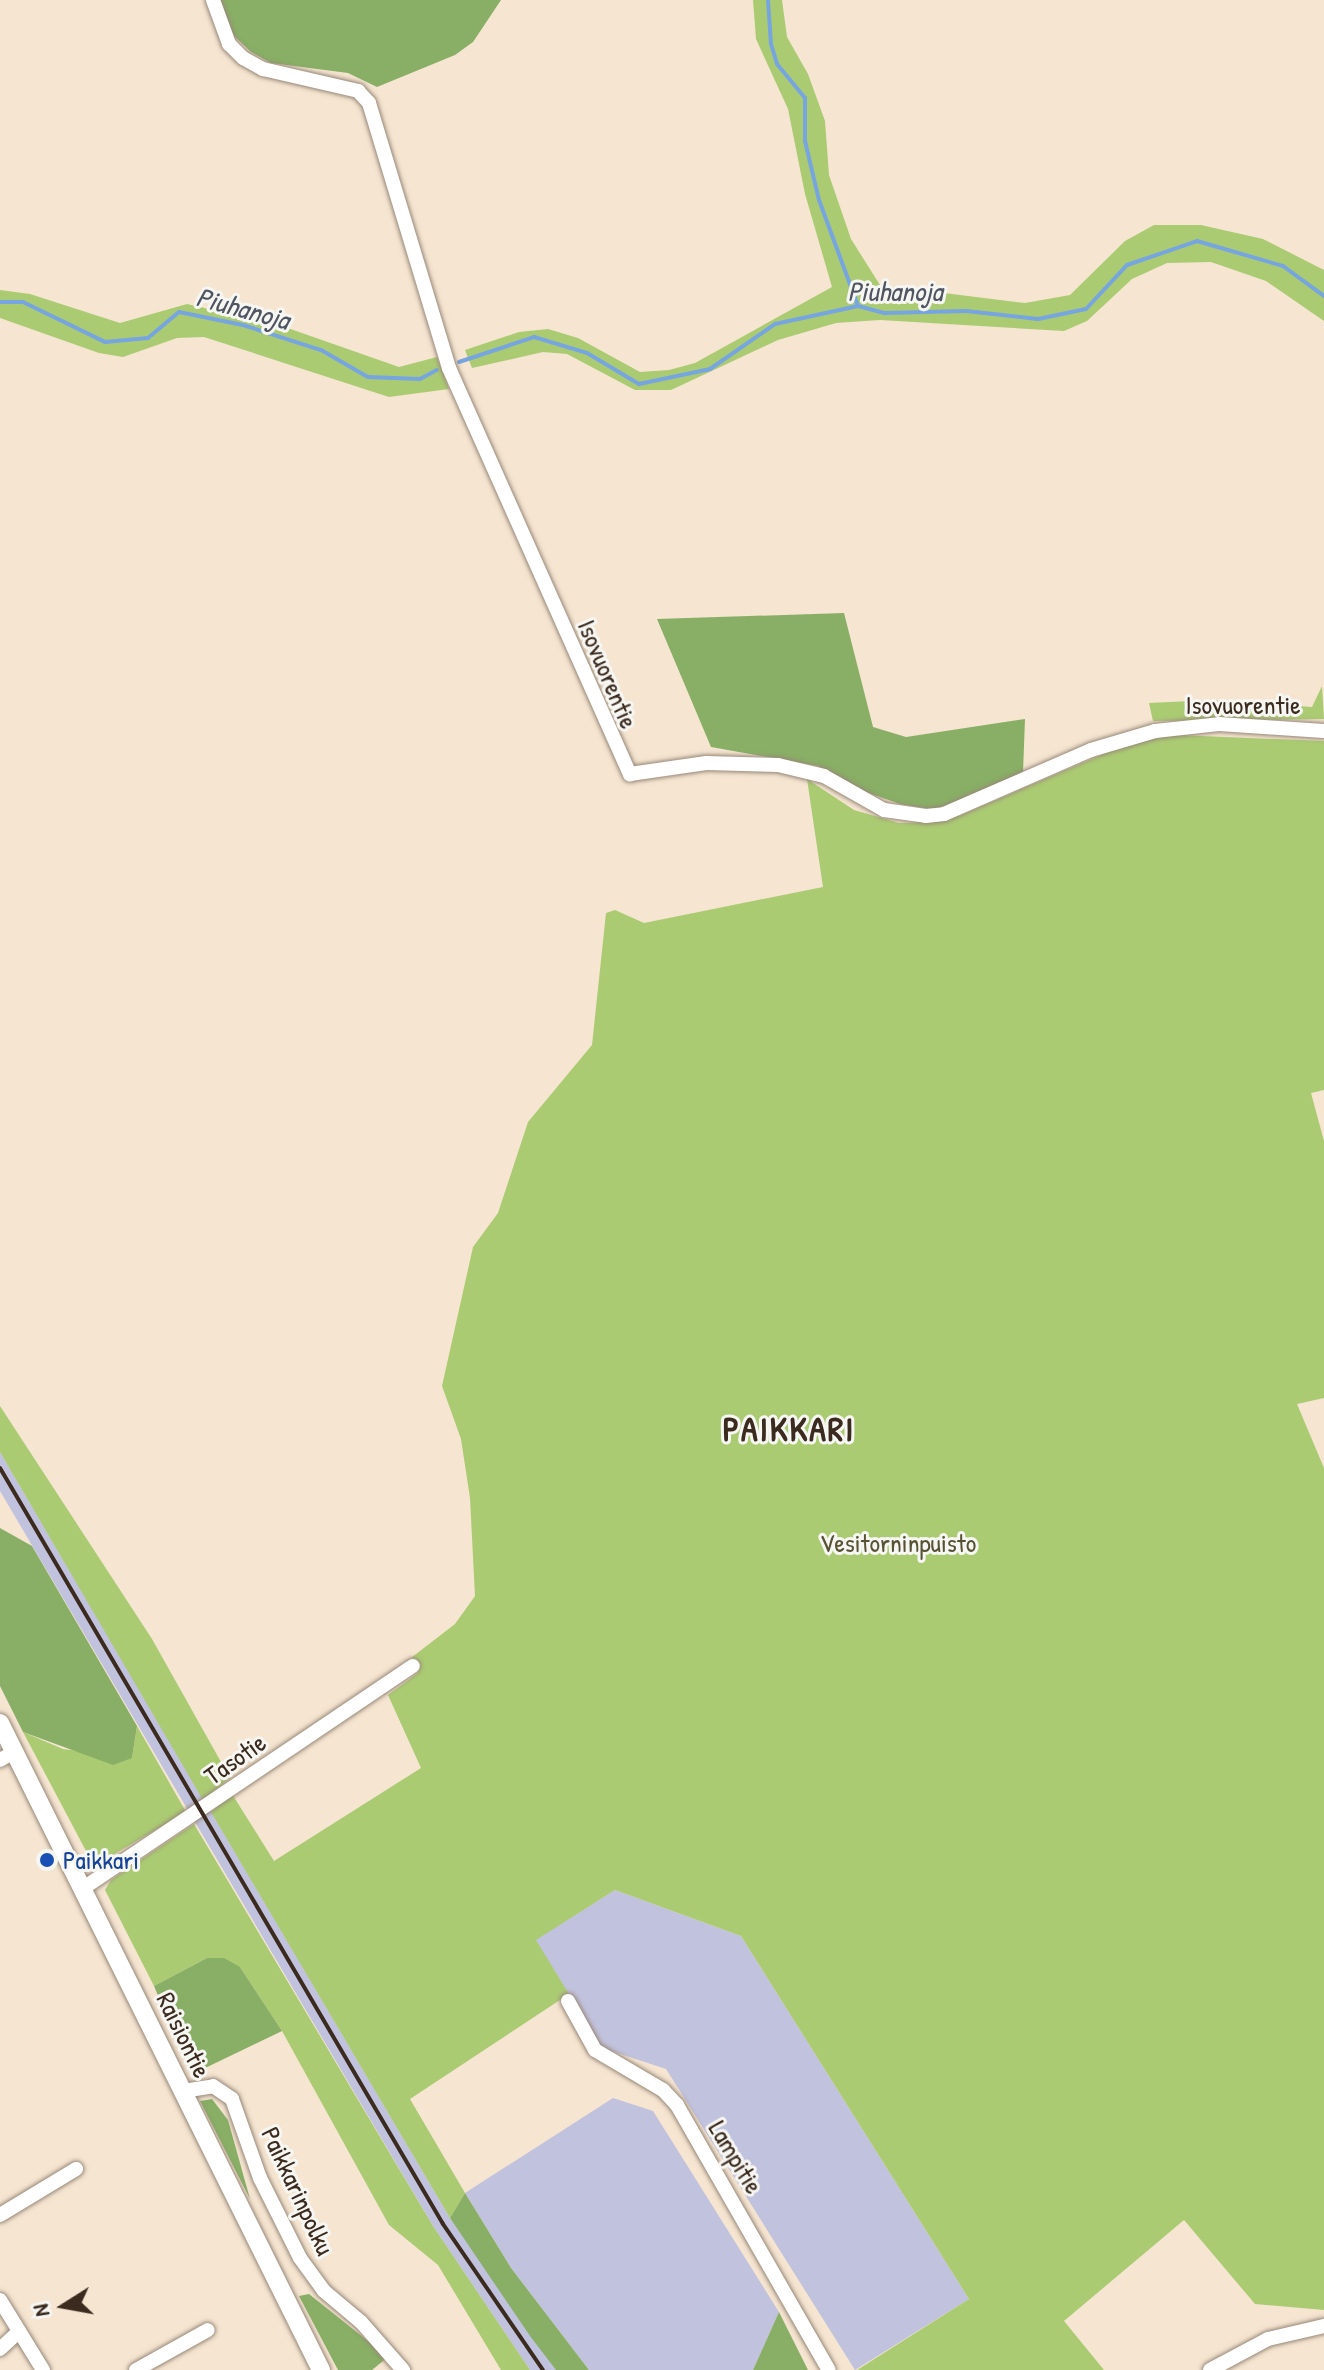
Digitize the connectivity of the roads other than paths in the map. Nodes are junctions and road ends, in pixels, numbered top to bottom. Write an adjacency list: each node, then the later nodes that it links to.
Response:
1 (213, 0): 2 (street, Isovuorentie)
2 (1324, 731)
3 (413, 1666): 6 (street, Tasotie)
4 (0, 1723): 5 (main road, Raisiontie)
5 (7, 1756): 6 (main road, Raisiontie)
6 (82, 1889): 8 (main road, Raisiontie)
7 (568, 2001): 20 (street, Lampitie)
8 (183, 2091): 18 (main road, Raisiontie); 19 (street, Paikkarinpolku)
9 (76, 2169): 10 (street)
10 (0, 2215)
11 (0, 2300): 14 (street)
12 (1324, 2326): 21 (street)
13 (208, 2330): 17 (street)
14 (19, 2331): 15 (street); 16 (street)
15 (0, 2349)
16 (43, 2370)
17 (136, 2370)
18 (321, 2370)
19 (403, 2370)
20 (829, 2370)
21 (1210, 2370)

